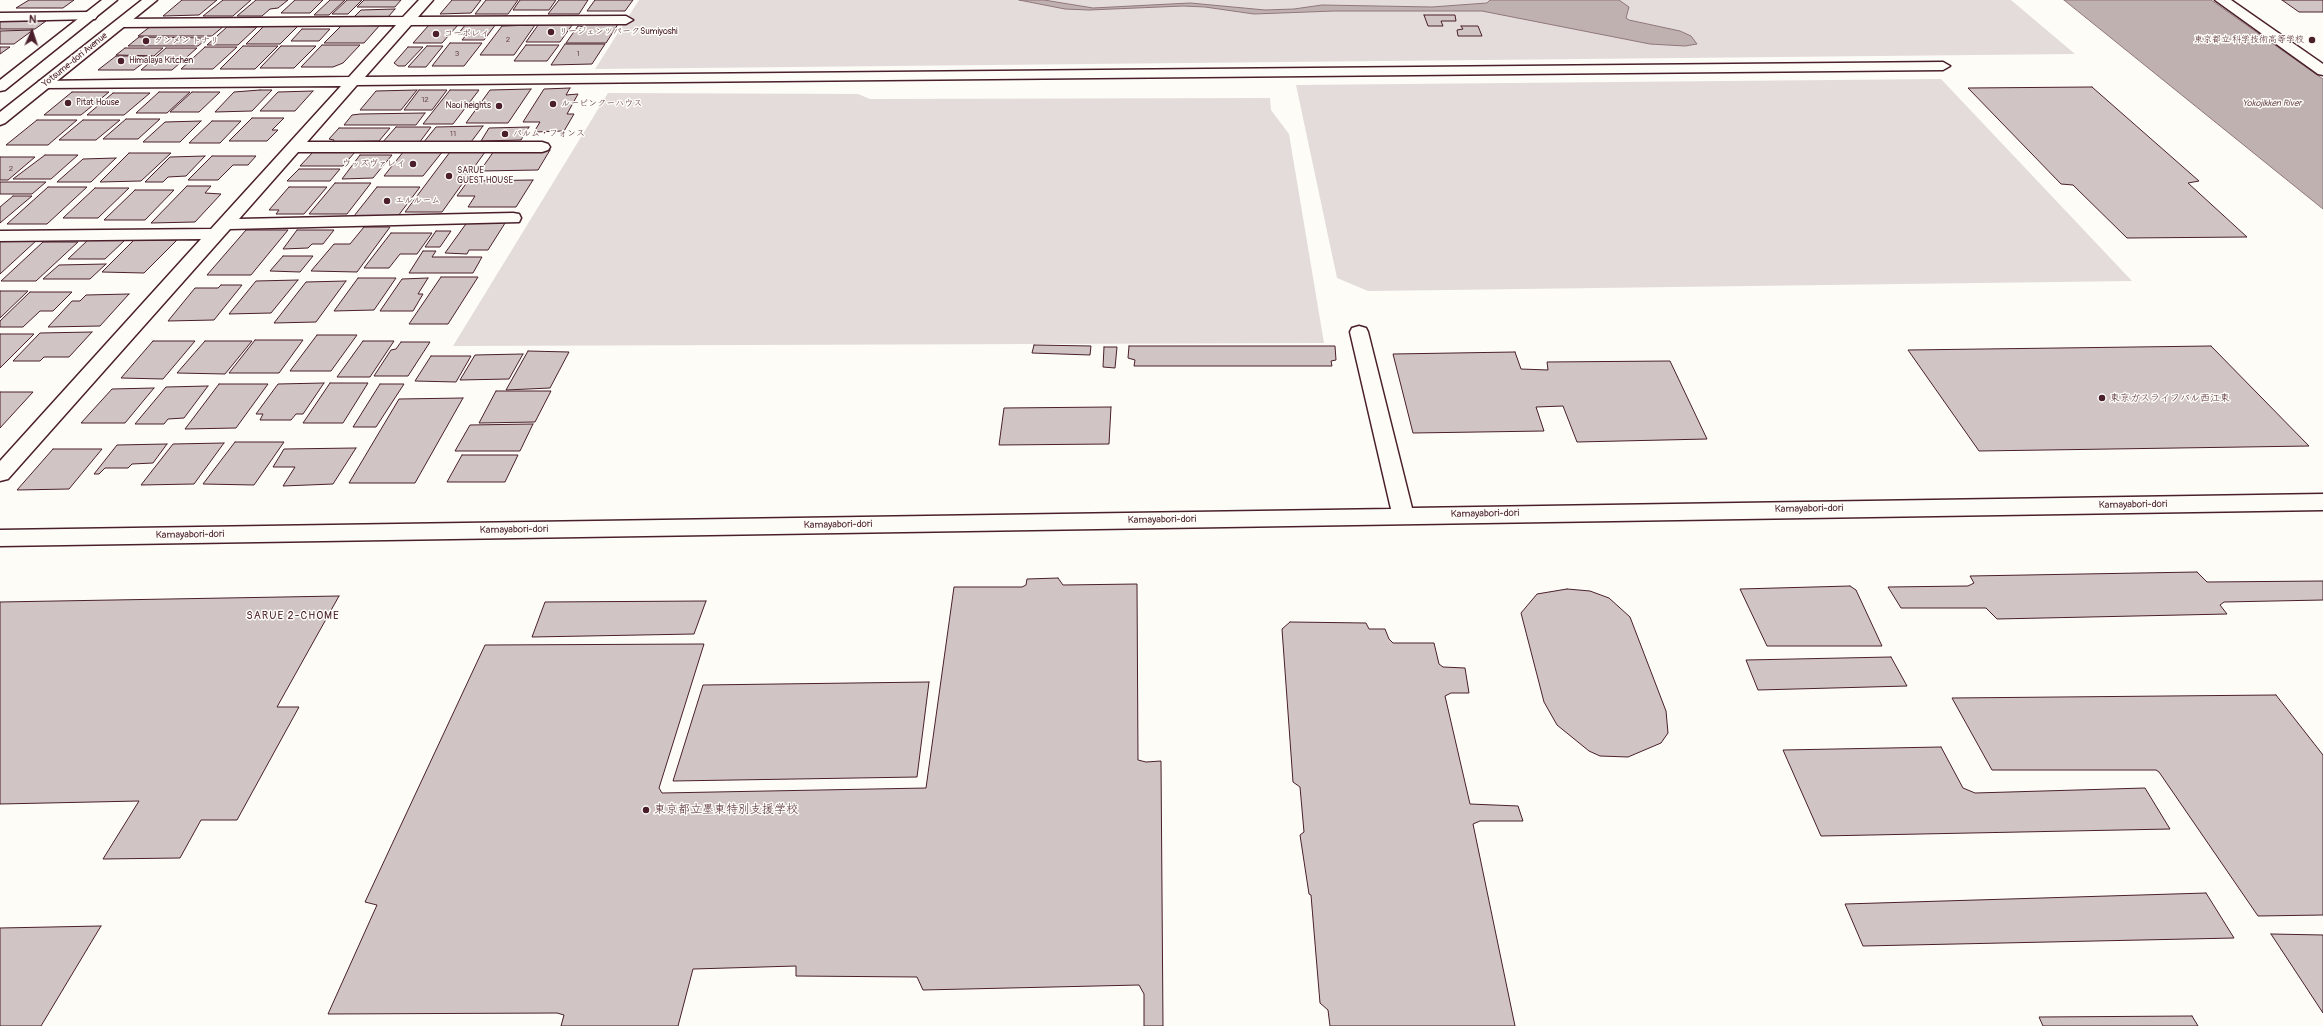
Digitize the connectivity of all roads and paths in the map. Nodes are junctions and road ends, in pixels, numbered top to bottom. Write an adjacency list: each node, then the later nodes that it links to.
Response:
1 (110, 0): 6 (street)
2 (150, 0): 9 (street, Yotsume-dori Avenue)
3 (426, 0): 8 (street)
4 (2222, 0): 11 (street)
5 (0, 16): 6 (street)
6 (90, 16): 14 (street)
7 (626, 20): 8 (street)
8 (407, 21): 9 (street); 12 (street)
9 (121, 23): 13 (street, Yotsume-dori Avenue)
10 (1943, 66): 12 (street)
11 (2323, 70)
12 (353, 81): 13 (street); 17 (street)
13 (44, 84): 15 (street, Yotsume-dori Avenue)
14 (0, 87)
15 (0, 120)
16 (542, 146): 17 (street)
17 (294, 147): 19 (street)
18 (513, 218): 19 (street)
19 (219, 229): 20 (street); 22 (street)
20 (0, 236)
21 (1359, 332): 24 (street)
22 (0, 474)
23 (2323, 502): 24 (street, Kamayabori-dori)
24 (1403, 515): 25 (street, Kamayabori-dori)
25 (0, 538)

